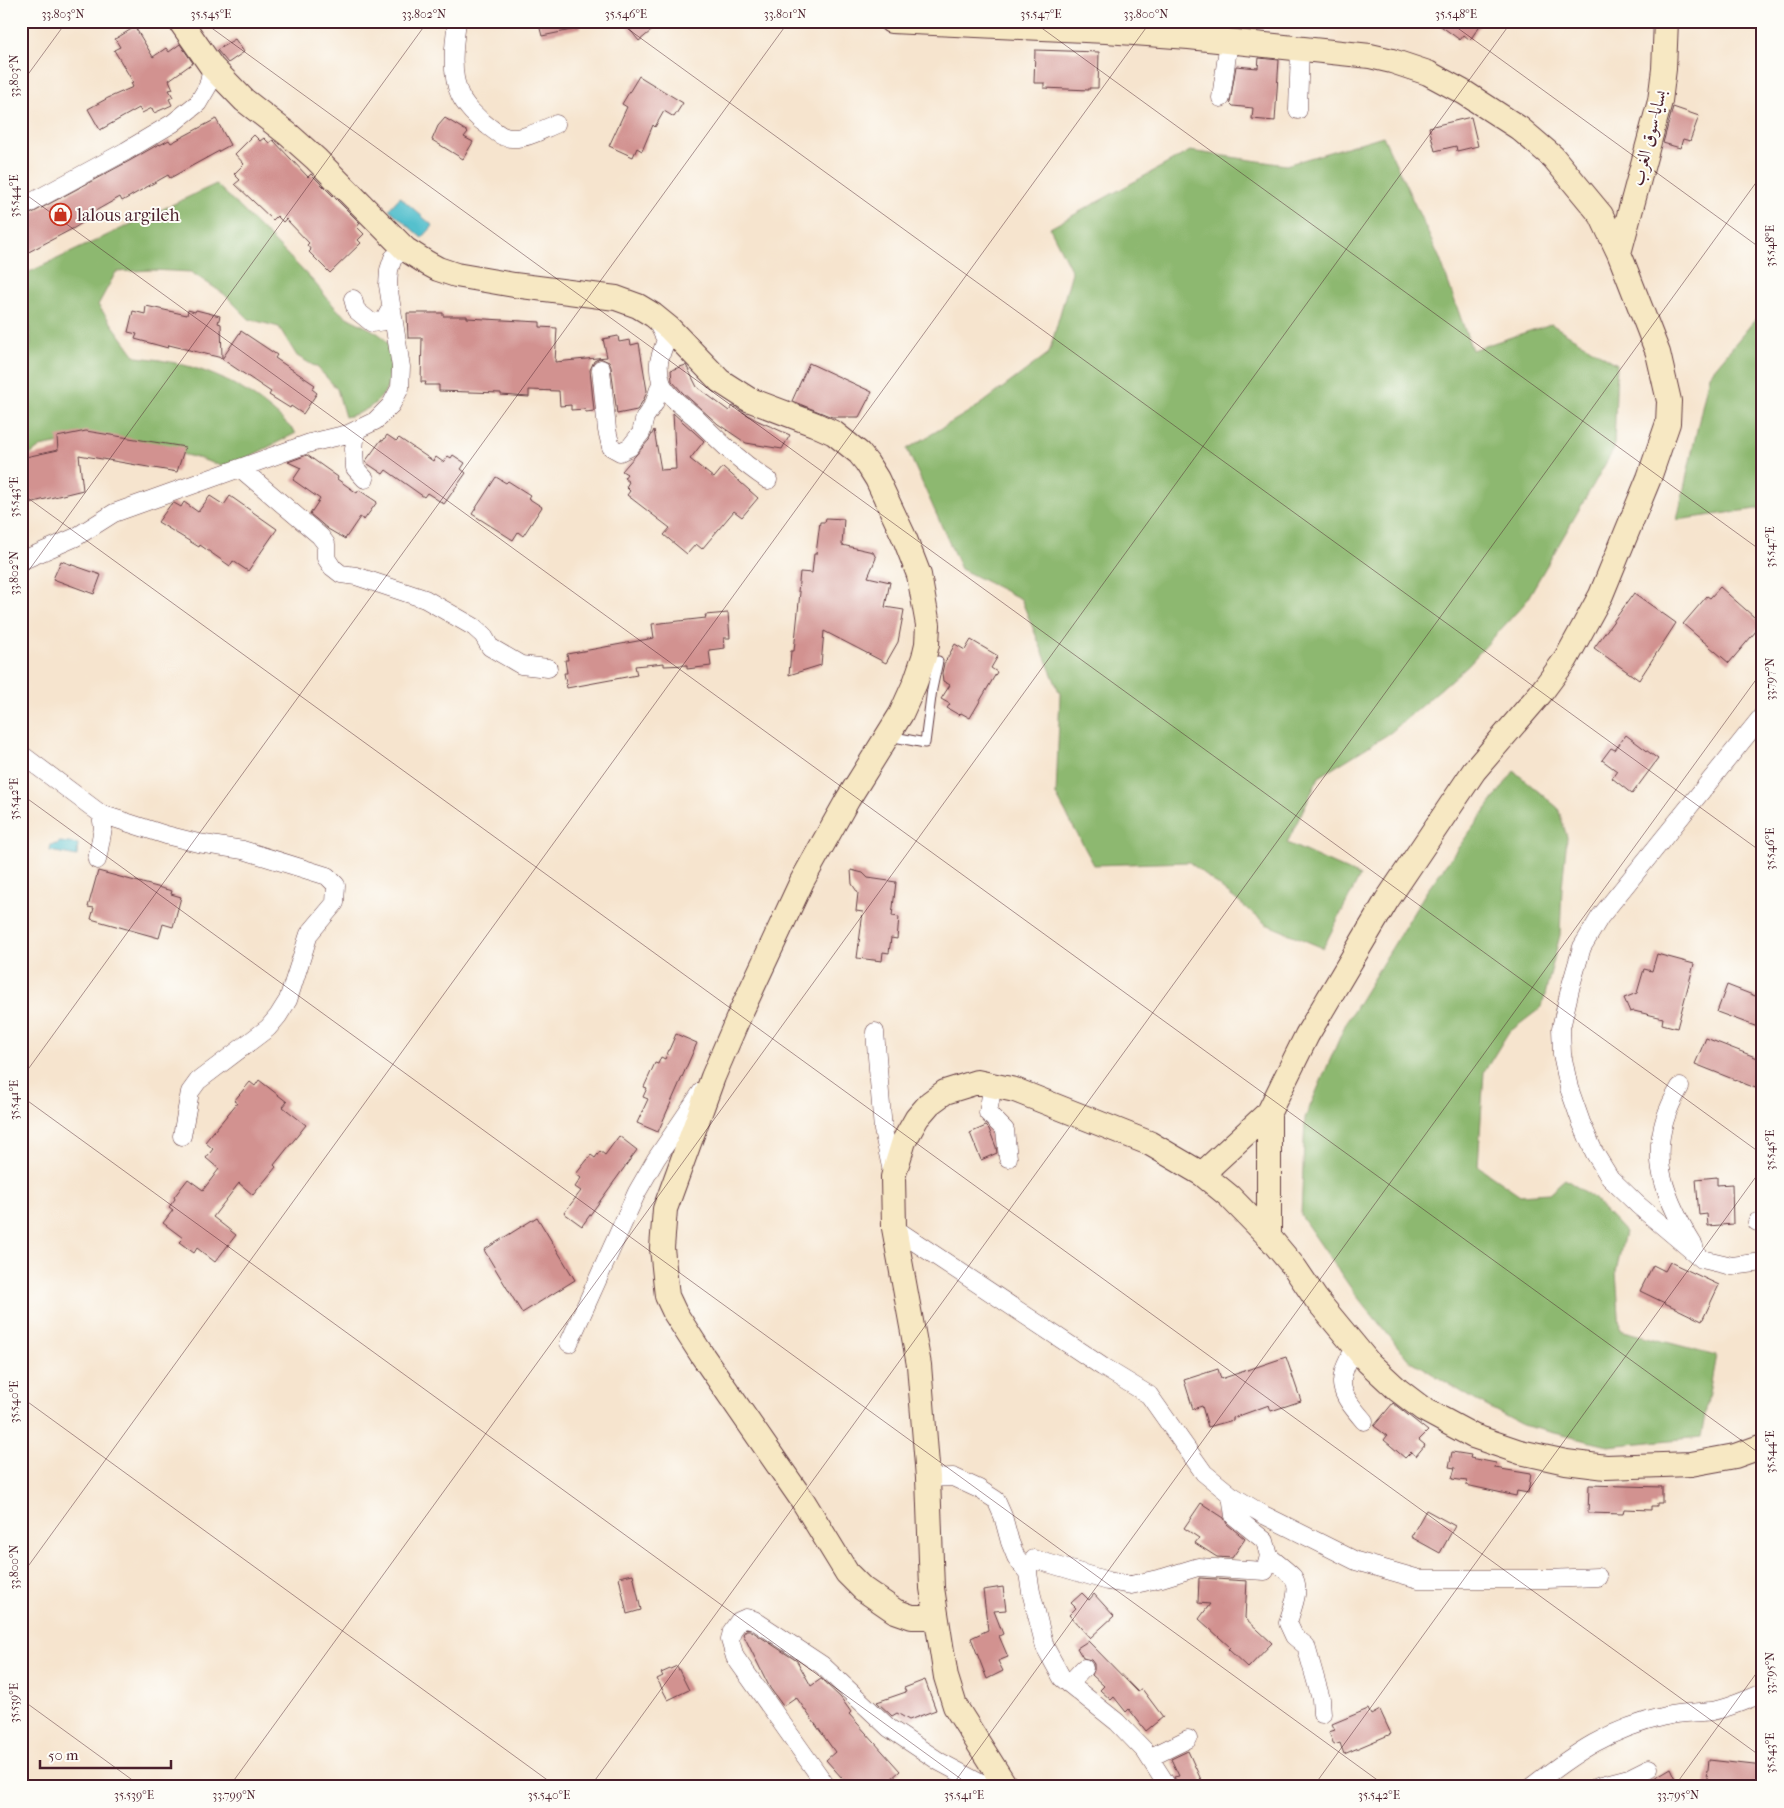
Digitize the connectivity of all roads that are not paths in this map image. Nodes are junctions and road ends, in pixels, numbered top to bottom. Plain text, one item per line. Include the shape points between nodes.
1 (180, 21) edge
2 (457, 21) edge
3 (891, 21) edge
4 (1666, 21) edge
5 (1229, 41) junction
6 (1300, 48) junction
7 (212, 67) junction
8 (1221, 98) dead end
9 (1298, 110) dead end
10 (556, 124) dead end
11 (21, 208) edge
12 (406, 249) junction
13 (1620, 253) junction
14 (353, 299) dead end
15 (391, 308) junction
16 (653, 315) junction
17 (601, 369) dead end
18 (661, 383) junction
19 (356, 431) junction
20 (240, 468) junction
21 (365, 479) dead end
22 (768, 480) dead end
23 (21, 561) edge
24 (938, 661) dead end
25 (548, 668) dead end
26 (1763, 715) edge
27 (887, 736) junction
28 (21, 754) edge
29 (101, 814) junction
30 (97, 860) dead end
31 (875, 1032) dead end
32 (713, 1077) junction
33 (993, 1084) junction
34 (1680, 1087) dead end
35 (1269, 1112) junction
36 (182, 1136) dead end
37 (1008, 1158) dead end
38 (1202, 1174) junction
39 (893, 1177) junction
40 (894, 1228) junction
41 (1268, 1237) junction
42 (1702, 1259) junction
43 (1763, 1262) edge
44 (569, 1343) dead end
45 (1355, 1348) junction
46 (1364, 1421) dead end
47 (1763, 1446) edge
48 (928, 1478) junction
49 (1232, 1495) junction
50 (1269, 1556) junction
51 (1028, 1573) junction
52 (1598, 1577) dead end
53 (936, 1617) junction
54 (1084, 1668) dead end
55 (1069, 1684) junction
56 (1763, 1684) edge
57 (1763, 1693) edge
58 (1713, 1711) junction
59 (1322, 1714) dead end
60 (1188, 1739) dead end
61 (1148, 1754) junction
62 (1649, 1768) dead end
63 (1598, 1786) edge
64 (827, 1787) edge
65 (986, 1787) edge
66 (1006, 1787) edge
67 (1160, 1787) edge
68 (1168, 1787) edge
69 (1531, 1787) edge
70 (1590, 1787) edge

1 - 7 street
2 - 10 street via 455,77 460,95 474,113 508,138 526,136
3 - 5 street
4 - 13 street, بسايا-سوق الغرب via 1660,101
5 - 6 street
5 - 8 street
6 - 9 street
6 - 13 street via 1392,61 1428,73 1490,109 1554,157 1601,214
7 - 11 street via 208,86 198,103 173,123
7 - 12 street via 244,100 316,160
12 - 15 street via 393,258 389,270
12 - 16 street via 427,264 456,275 616,298
13 - 35 street via 1658,353 1669,401 1668,423 1638,505 1601,595 1566,659 1474,771 1402,877 1307,1035
14 - 15 street via 356,310 372,323 384,321
15 - 19 street via 401,367 400,388 391,405 375,421
16 - 18 street via 666,340 658,361
16 - 27 street via 720,381 748,399 834,433 859,453 877,479 919,575 928,625 927,644 915,682
17 - 18 street via 607,430 612,447 620,452 630,447 640,433
18 - 22 street via 720,443
19 - 20 street via 310,443
19 - 21 street via 355,468
20 - 23 street via 114,513 76,537
20 - 25 street via 320,536 326,544 326,558 341,574 425,599 474,626 490,647 521,665
24 - 27 lane via 925,743
26 - 42 street via 1600,917 1582,948 1570,985 1562,1028 1562,1054 1569,1088 1594,1152 1610,1178
27 - 32 street via 802,881
28 - 29 street
29 - 30 street via 103,828
29 - 36 street via 166,835 243,850 327,876 336,885 335,903 309,934 288,1000 268,1028 198,1081 190,1092
31 - 39 street via 883,1130
32 - 44 street via 687,1111 637,1192
32 - 53 street via 665,1209 662,1248 667,1296 674,1313 803,1501 847,1573 895,1612 912,1617
33 - 37 street via 988,1113 1005,1130
33 - 38 street via 1149,1143
33 - 39 street via 977,1082 962,1086 945,1092 930,1103 904,1141
34 - 42 street via 1663,1124 1659,1162 1680,1224
35 - 38 street
35 - 41 street
38 - 41 street via 1229,1196
39 - 40 street
40 - 48 street via 919,1365
40 - 49 street via 1149,1395 1204,1473
41 - 45 street
42 - 43 street via 1732,1266
45 - 46 street via 1344,1367 1341,1381 1348,1402
45 - 47 street via 1398,1390 1423,1409 1473,1436 1520,1452 1606,1467 1651,1467 1726,1458
48 - 51 street via 953,1477 996,1500 1016,1557
48 - 53 street
49 - 50 street via 1234,1516 1264,1541
49 - 52 street via 1264,1515 1356,1561 1419,1579
50 - 51 street via 1265,1572 1198,1567 1131,1585 1034,1559
50 - 59 street via 1293,1576 1298,1586 1288,1623 1294,1636 1306,1646
51 - 55 street via 1045,1647 1062,1678
53 - 66 street via 946,1677 955,1706
54 - 55 street
55 - 61 street via 1117,1722
56 - 58 street
57 - 58 street
58 - 69 street via 1667,1715 1622,1729 1565,1760
60 - 61 street
61 - 67 street
61 - 68 street
62 - 63 street via 1629,1778
63 - 70 street
64 - 65 street via 735,1657 730,1640 739,1621 746,1618 754,1620 822,1665 889,1728 940,1762

